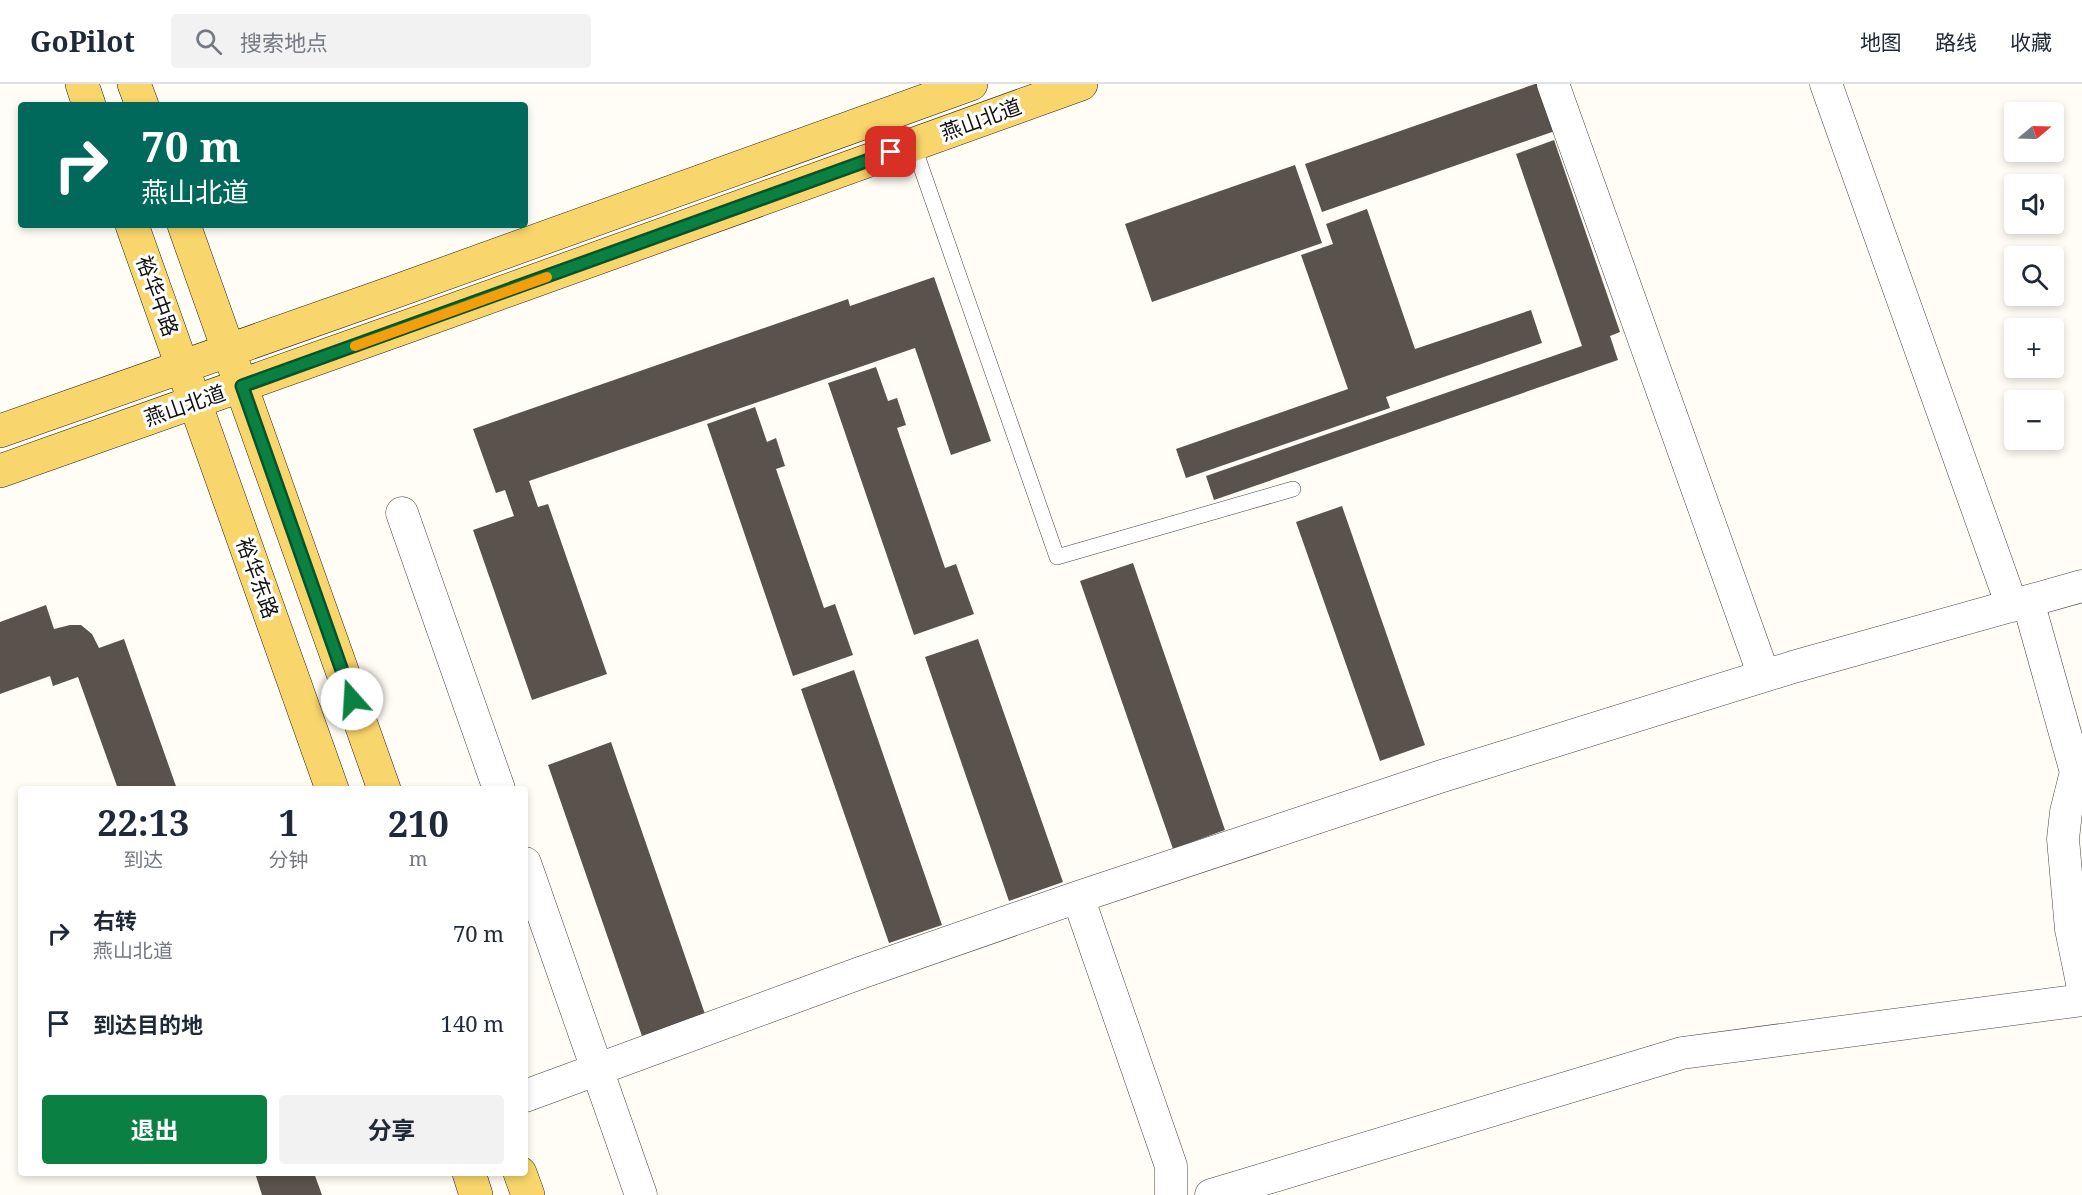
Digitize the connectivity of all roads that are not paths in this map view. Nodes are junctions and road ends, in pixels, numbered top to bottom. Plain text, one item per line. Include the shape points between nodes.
1 (82, 84) edge
2 (134, 84) edge
3 (971, 84) edge
4 (1081, 84) edge
5 (1553, 84) edge
6 (1826, 84) edge
7 (88, 102) edge
8 (141, 102) edge
9 (913, 144) junction
10 (133, 228) edge
11 (185, 228) edge
12 (229, 350) junction
13 (182, 367) junction
14 (242, 386) junction
15 (195, 402) junction
16 (0, 431) edge
17 (0, 471) edge
18 (1293, 489) dead end
19 (402, 513) dead end
20 (2082, 586) edge
21 (2020, 604) junction
22 (1764, 676) junction
23 (331, 786) edge
24 (383, 786) edge
25 (498, 786) edge
26 (528, 872) edge
27 (1078, 897) junction
28 (2082, 983) edge
29 (2082, 1000) edge
30 (597, 1069) junction
31 (528, 1095) edge
32 (470, 1176) edge
33 (521, 1176) edge
34 (476, 1195) edge
35 (528, 1195) edge
36 (641, 1195) edge
37 (1171, 1195) edge
38 (1211, 1195) edge

1 - 7 main road
2 - 8 main road
3 - 12 main road, 燕山北道
4 - 9 main road, 燕山北道
5 - 22 street
6 - 21 street
9 - 14 main road, 燕山北道
9 - 18 lane via 1057,557
10 - 13 main road, 裕华中路
11 - 12 main road
12 - 13 main road, 燕山北道
12 - 14 main road
13 - 15 main road, 裕华东路
13 - 16 main road, 燕山北道
14 - 15 main road, 燕山北道
14 - 24 main road
15 - 17 main road, 燕山北道
15 - 23 main road, 裕华东路
19 - 25 street
20 - 21 street
21 - 22 street
21 - 28 street via 2076,772 2063,839 2071,929
22 - 27 street via 1439,777
26 - 30 street
27 - 30 street
27 - 37 street via 1171,1166
29 - 38 street via 1682,1053
30 - 31 street
30 - 36 street
32 - 34 main road
33 - 35 main road

